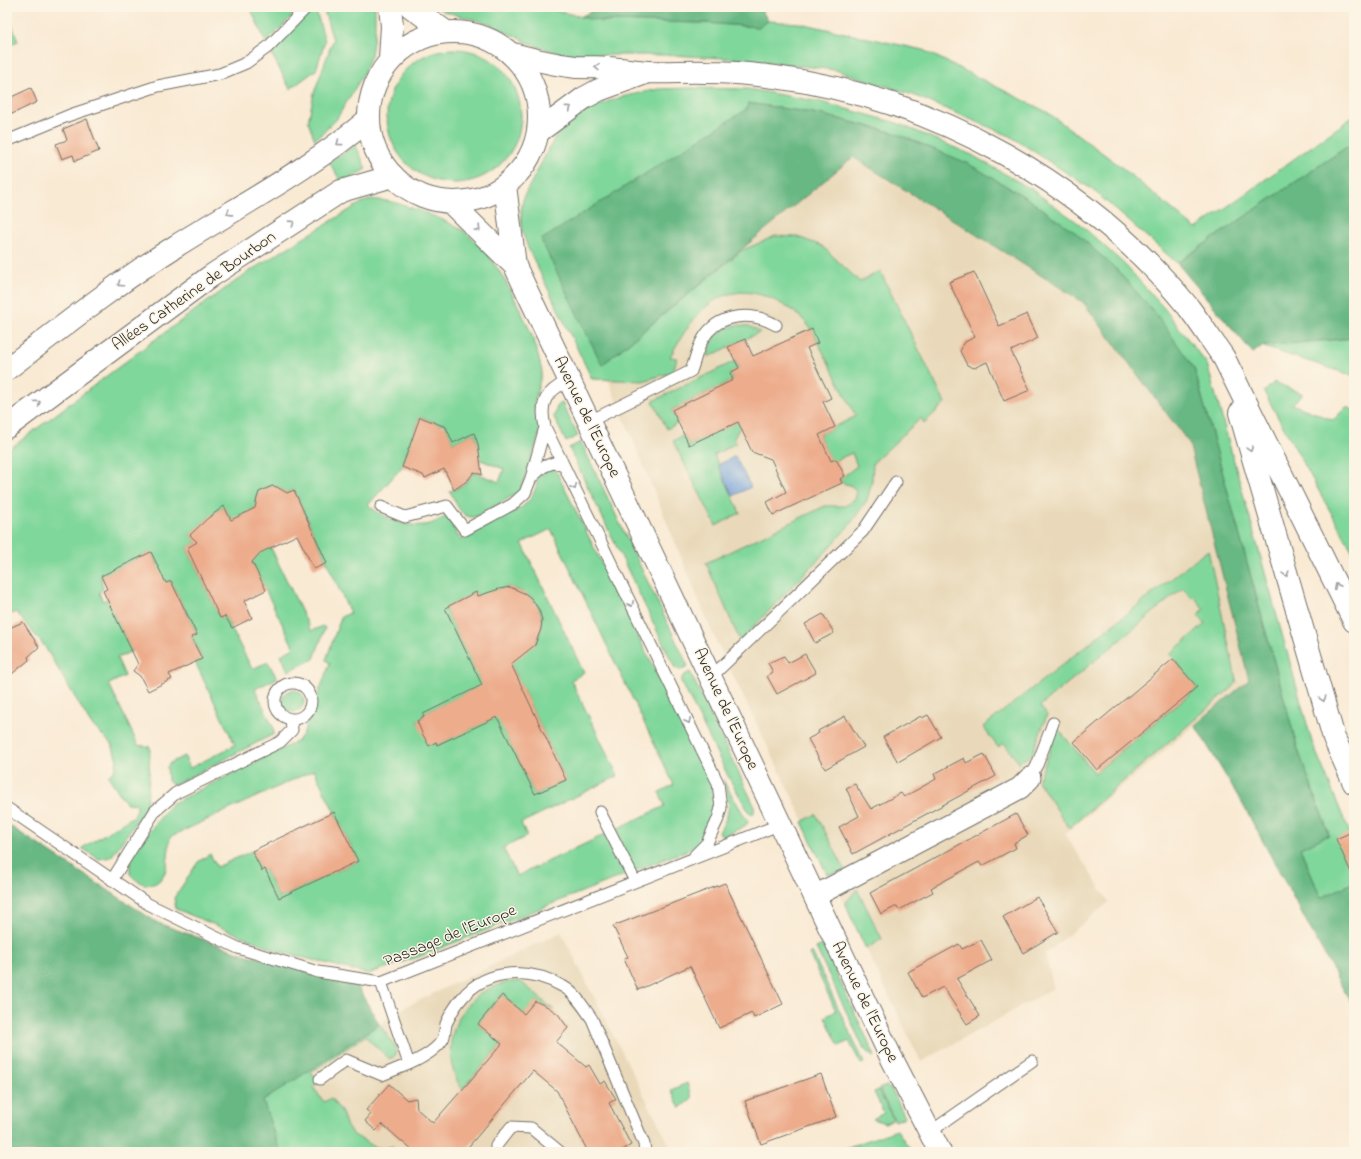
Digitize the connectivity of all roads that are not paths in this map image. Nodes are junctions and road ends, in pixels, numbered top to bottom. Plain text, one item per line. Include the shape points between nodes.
1 (307, 7) edge
2 (390, 7) edge
3 (411, 7) edge
4 (446, 32) junction
5 (512, 54) junction
6 (390, 59) junction
7 (650, 72) junction
8 (369, 119) junction
9 (538, 132) junction
10 (7, 141) edge
11 (393, 176) junction
12 (505, 185) junction
13 (450, 202) junction
14 (515, 266) junction
15 (776, 326) dead end
16 (1224, 358) junction
17 (7, 370) edge
18 (569, 380) junction
19 (590, 421) junction
20 (7, 427) edge
21 (545, 427) junction
22 (564, 466) junction
23 (531, 478) junction
24 (896, 482) dead end
25 (381, 507) dead end
26 (1354, 621) edge
27 (711, 677) junction
28 (292, 719) dead end
29 (1053, 723) dead end
30 (1030, 778) joint
31 (1354, 783) edge
32 (7, 808) edge
33 (600, 812) dead end
34 (780, 824) junction
35 (692, 859) junction
36 (112, 880) junction
37 (634, 881) junction
38 (815, 896) junction
39 (381, 982) junction
40 (1032, 1061) dead end
41 (409, 1064) junction
42 (320, 1078) dead end
43 (930, 1132) junction
44 (496, 1152) edge
45 (560, 1152) edge
46 (645, 1152) edge
47 (940, 1152) edge

1 - 10 lane via 268,47 246,63 220,74 158,86 70,115
2 - 6 main road
3 - 4 main road
4 - 5 main road via 467,32 488,38
4 - 6 main road via 430,34 416,40
7 -> 5 main road via 574,66
5 - 9 main road via 523,67 536,93 540,115
6 - 8 main road via 373,89
9 -> 7 main road via 584,98 619,82
7 - 16 main road via 745,74 810,83 885,102 975,139 1036,173 1120,236 1189,308
8 - 11 main road via 373,144 380,159
8 -> 17 main road via 321,156 110,290
9 - 12 main road via 535,146 522,169
11 - 13 main road via 418,194
20 -> 11 main road, Allées Catherine de Bourbon via 211,276 341,191
12 - 13 main road via 479,198 465,202
12 - 14 main road, Avenue de l'Europe
13 -> 14 main road, Avenue de l'Europe
14 - 18 main road, Avenue de l'Europe
15 - 19 lane via 749,315 725,319 713,327 704,338 691,371
26 -> 16 main road
16 -> 31 main road via 1334,738
18 - 19 main road, Avenue de l'Europe
18 - 21 lane via 546,396 542,413
19 - 27 main road, Avenue de l'Europe
21 - 22 lane
21 - 23 lane
22 - 23 lane via 553,463 543,467
22 -> 35 lane via 718,783 721,808 718,819 708,843
23 - 25 lane via 525,493 513,504 465,530 447,506 405,517
24 - 27 lane via 863,530
27 - 34 main road, Avenue de l'Europe
28 - 36 lane via 292,730 280,742 176,793 155,811
29 - 30 lane
30 - 38 street via 1020,788
32 - 36 lane, Passage de l'Europe
33 - 37 lane
34 - 35 lane, Passage de l'Europe
34 - 38 main road, Avenue de l'Europe
35 - 37 lane, Passage de l'Europe
36 - 39 lane, Passage de l'Europe via 148,904 238,948 318,972
37 - 39 lane, Passage de l'Europe
38 - 43 main road, Avenue de l'Europe
39 - 41 lane
40 - 43 lane
41 - 42 lane via 382,1075 346,1060
41 - 46 lane via 427,1055 442,1040 453,1010 475,987 504,974 523,973 544,978 565,988 580,1002 592,1019 644,1144
43 - 47 main road, Avenue de l'Europe
44 - 45 lane via 496,1146 511,1128 531,1128

